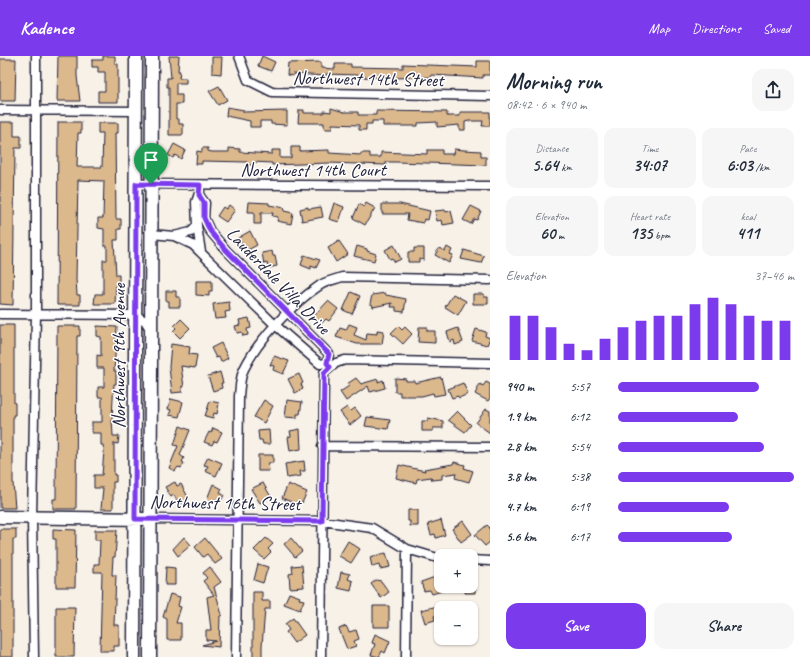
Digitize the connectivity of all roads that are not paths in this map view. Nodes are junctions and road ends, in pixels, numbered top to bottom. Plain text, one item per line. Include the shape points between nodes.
1 (36, 56) edge
2 (136, 56) edge
3 (152, 56) edge
4 (239, 56) edge
5 (490, 96) edge
6 (35, 109) junction
7 (0, 110) edge
8 (136, 111) junction
9 (136, 184) junction
10 (151, 184) junction
11 (200, 185) junction
12 (490, 186) edge
13 (199, 195) junction
14 (197, 226) junction
15 (151, 234) junction
16 (174, 236) junction
17 (201, 252) junction
18 (490, 280) edge
19 (287, 313) junction
20 (0, 314) edge
21 (36, 314) junction
22 (136, 315) junction
23 (274, 324) junction
24 (150, 328) junction
25 (490, 363) edge
26 (329, 365) junction
27 (322, 446) junction
28 (490, 447) edge
29 (0, 517) edge
30 (32, 517) junction
31 (135, 519) junction
32 (150, 519) junction
33 (237, 520) junction
34 (322, 521) junction
35 (407, 549) junction
36 (434, 558) edge
37 (478, 560) edge
38 (490, 561) edge
39 (34, 657) edge
40 (134, 657) edge
41 (150, 657) edge
42 (236, 657) edge
43 (321, 657) edge
44 (406, 657) edge

1 - 6 street
2 - 8 main road, Northwest 9th Avenue
3 - 10 main road, Northwest 9th Avenue
4 - 5 street, Northwest 14th Street via 248,80 272,92
6 - 7 street
6 - 8 street
6 - 21 street
8 - 9 main road, Northwest 9th Avenue
9 - 10 street, Northwest 14th Court
9 - 22 main road, Northwest 9th Avenue
10 - 11 street, Northwest 14th Court
10 - 15 main road, Northwest 9th Avenue
11 - 12 street, Northwest 14th Court
11 - 13 street, Lauderdale Villa Drive
13 - 14 street, Lauderdale Villa Drive via 196,202
13 - 19 street, Lauderdale Villa Drive via 204,203 204,218 210,231
14 - 16 street, Lauderdale Villa Drive via 191,232
14 - 17 street, Lauderdale Villa Drive
15 - 16 street, Lauderdale Villa Drive
15 - 24 main road, Northwest 9th Avenue
16 - 17 street, Lauderdale Villa Drive
17 - 23 street, Lauderdale Villa Drive
18 - 19 street via 342,277 320,285
19 - 23 street
19 - 26 street, Lauderdale Villa Drive via 329,354
20 - 21 street
21 - 22 street
21 - 30 street
22 - 24 street
22 - 31 main road, Northwest 9th Avenue
23 - 26 street, Lauderdale Villa Drive via 320,364
23 - 33 street via 251,356 240,382
24 - 32 main road, Northwest 9th Avenue
25 - 26 street via 345,360
26 - 27 street via 324,373
27 - 28 street
27 - 34 street
29 - 30 main road, Northwest 16th Street
30 - 31 main road, Northwest 16th Street
30 - 39 street
31 - 32 main road, Northwest 16th Street
31 - 40 main road, Northwest 9th Avenue
32 - 33 street, Northwest 16th Street
32 - 41 main road, Northwest 9th Avenue
33 - 34 street, Northwest 16th Street
33 - 42 street
34 - 35 street, Northwest 16th Street via 372,528
34 - 43 street
35 - 36 street, Northwest 16th Street
35 - 44 street
37 - 38 street

